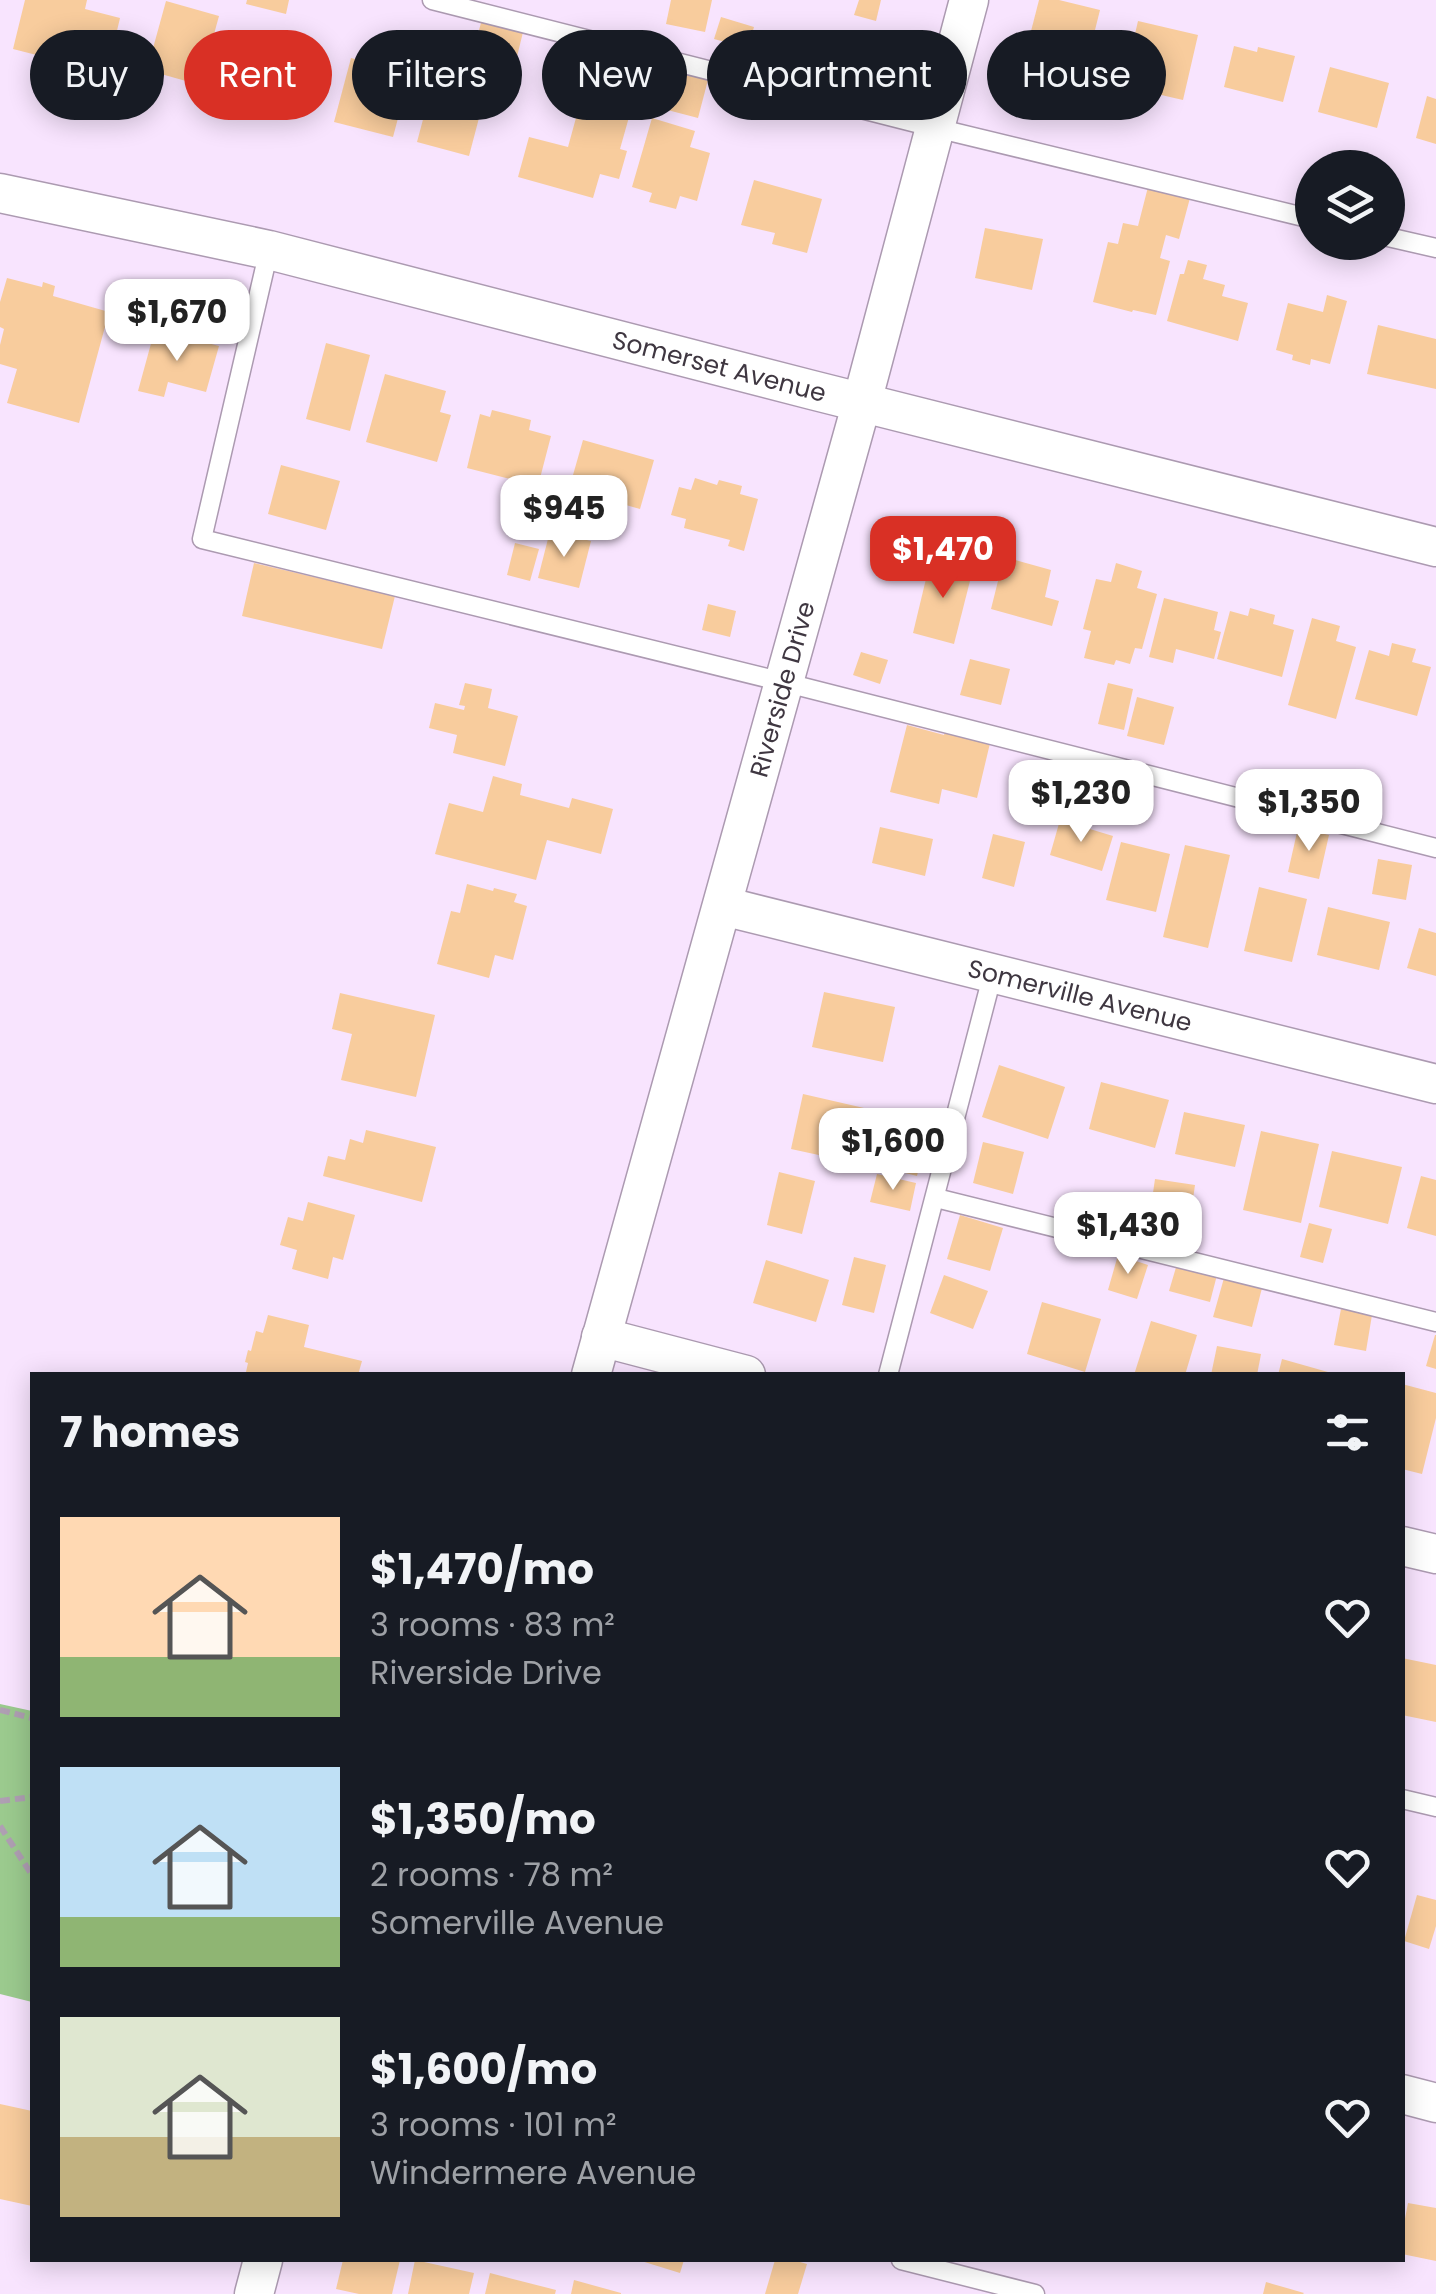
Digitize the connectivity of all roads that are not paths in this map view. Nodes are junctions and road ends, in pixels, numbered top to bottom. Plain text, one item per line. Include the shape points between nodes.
1 (432, 0) edge
2 (969, 0) edge
3 (936, 128) junction
4 (0, 193) edge
5 (1295, 214) edge
6 (1405, 240) edge
7 (1436, 248) edge
8 (268, 250) junction
9 (862, 402) junction
10 (1436, 546) edge
11 (784, 682) junction
12 (1436, 848) edge
13 (723, 906) junction
14 (994, 973) junction
15 (1436, 1084) edge
16 (936, 1198) junction
17 (1436, 1322) edge
18 (601, 1337) junction
19 (592, 1372) edge
20 (735, 1372) edge
21 (889, 1372) edge
22 (1405, 1547) edge
23 (1436, 1554) edge
24 (1405, 1800) edge
25 (1436, 1807) edge
26 (1405, 2095) edge
27 (1436, 2102) edge
28 (262, 2262) edge
29 (909, 2262) edge
30 (254, 2294) edge
31 (1034, 2294) edge

1 - 3 lane
2 - 3 street, Riverside Drive
3 - 5 lane
3 - 9 street, Riverside Drive
4 - 8 street, Somerset Avenue
6 - 7 lane
8 - 9 street, Somerset Avenue
8 - 11 lane via 202,538
9 - 10 street, Somerset Avenue
9 - 11 street, Riverside Drive
11 - 12 lane
11 - 13 street, Riverside Drive
13 - 14 street, Somerville Avenue
13 - 18 street, Riverside Drive
14 - 15 street, Somerville Avenue
14 - 16 lane
16 - 17 lane
16 - 21 lane
18 - 19 street, Riverside Drive
18 - 20 street
22 - 23 street
24 - 25 lane
26 - 27 street
28 - 30 street
29 - 31 lane

